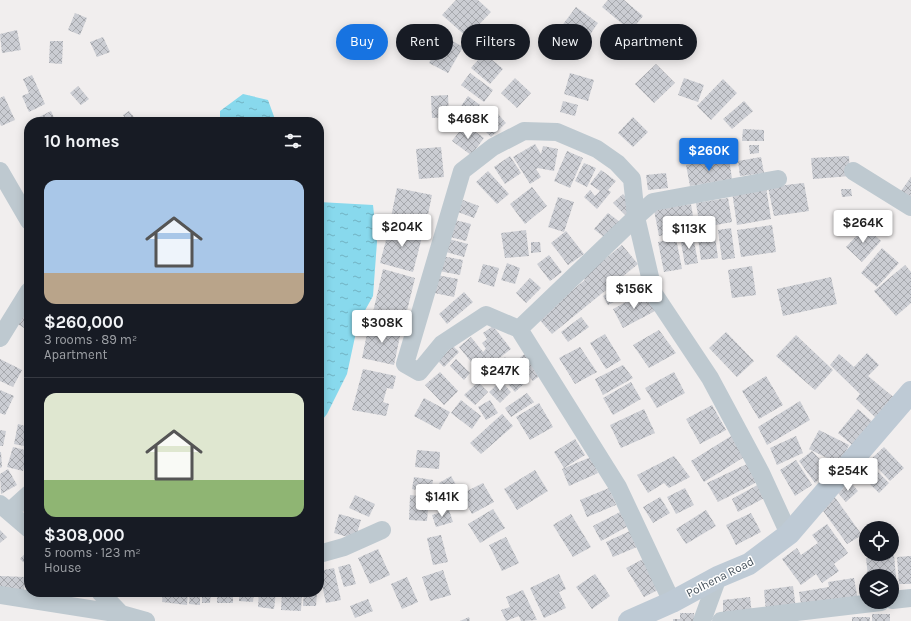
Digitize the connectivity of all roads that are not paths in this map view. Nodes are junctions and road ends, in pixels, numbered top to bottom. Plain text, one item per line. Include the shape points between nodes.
1 (0, 171) edge
2 (853, 171) dead end
3 (778, 180) dead end
4 (911, 207) edge
5 (24, 212) edge
6 (636, 217) junction
7 (24, 299) edge
8 (519, 329) junction
9 (0, 338) edge
10 (911, 392) edge
11 (24, 497) edge
12 (4, 508) edge
13 (24, 525) edge
14 (382, 530) dead end
15 (789, 534) junction
16 (324, 553) edge
17 (718, 577) junction
18 (0, 595) edge
19 (105, 597) edge
20 (911, 598) edge
21 (899, 599) edge
22 (672, 602) junction
23 (859, 605) edge
24 (121, 614) junction
25 (146, 621) edge
26 (629, 621) edge
27 (702, 621) edge
28 (721, 621) edge

1 - 5 street
2 - 4 street
3 - 6 street via 654,202
6 - 8 street
6 - 8 street via 632,179 617,163 597,150 557,132 524,131 493,146 462,171 405,364 419,372 442,344 486,315
6 - 15 street via 654,294 710,378 761,473
7 - 9 street
8 - 22 street via 618,486
10 - 15 street, Polhena Road
11 - 12 street
12 - 13 street
14 - 16 street via 344,547
15 - 17 street, Polhena Road via 749,564
17 - 22 street, Polhena Road
17 - 27 street
18 - 24 street
19 - 24 street
20 - 21 street
22 - 26 street, Polhena Road
23 - 28 street
24 - 25 street

